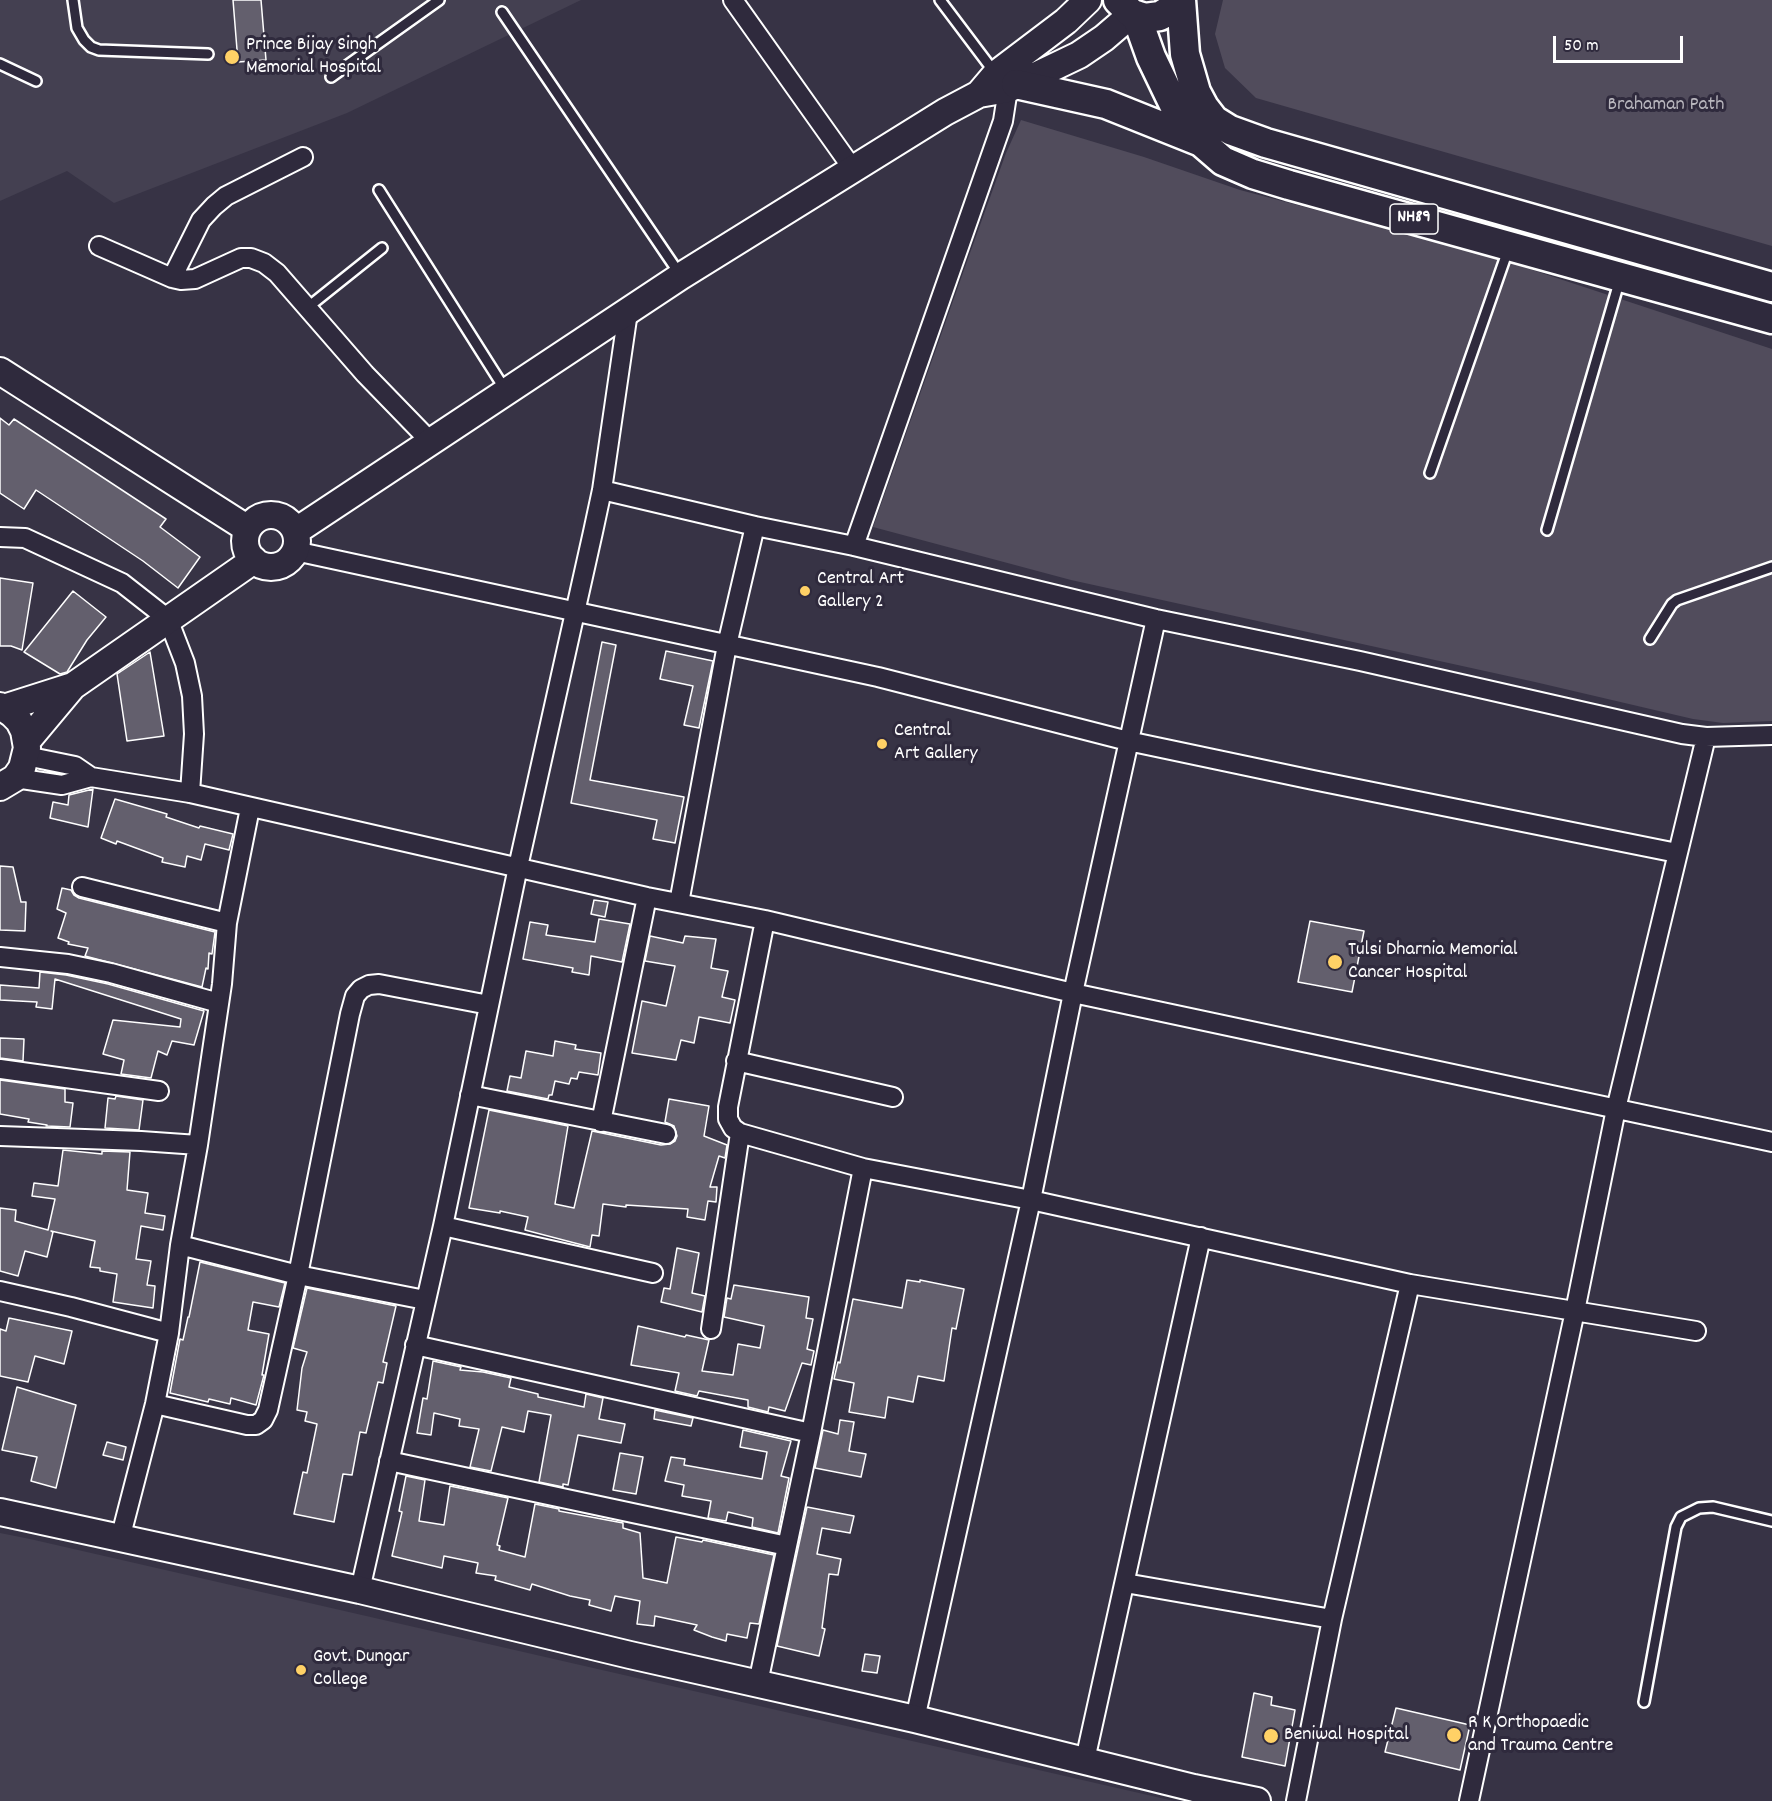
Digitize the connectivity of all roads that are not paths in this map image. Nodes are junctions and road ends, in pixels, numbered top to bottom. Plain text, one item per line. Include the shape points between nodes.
1 (73, 0) edge
2 (439, 0) edge
3 (733, 0) edge
4 (940, 0) edge
5 (1088, 0) edge
6 (1180, 0) edge
7 (1129, 10) edge
8 (502, 12) dead end
9 (208, 54) dead end
10 (0, 64) edge
11 (331, 77) dead end
12 (36, 81) dead end
13 (1007, 83) junction
14 (1201, 142) junction
15 (303, 158) dead end
16 (853, 169) junction
17 (379, 190) dead end
18 (1510, 245) junction
19 (99, 246) dead end
20 (382, 248) dead end
21 (681, 276) junction
22 (1621, 277) junction
23 (172, 278) junction
24 (1772, 287) edge
25 (307, 309) junction
26 (628, 312) junction
27 (1772, 319) edge
28 (0, 371) edge
29 (506, 391) junction
30 (431, 442) junction
31 (1431, 473) dead end
32 (602, 490) junction
33 (755, 526) junction
34 (248, 529) junction
35 (1546, 530) dead end
36 (0, 537) edge
37 (296, 541) junction
38 (854, 546) junction
39 (254, 560) junction
40 (1772, 567) edge
41 (574, 612) junction
42 (168, 619) junction
43 (1156, 619) junction
44 (1650, 639) dead end
45 (727, 645) junction
46 (73, 686) junction
47 (2, 707) edge
48 (1772, 735) edge
49 (1707, 737) junction
50 (1128, 741) junction
51 (12, 774) edge
52 (190, 793) junction
53 (250, 808) junction
54 (1677, 853) junction
55 (518, 867) junction
56 (82, 887) dead end
57 (647, 897) junction
58 (679, 903) junction
59 (765, 920) junction
60 (227, 923) junction
61 (0, 957) edge
62 (1073, 993) junction
63 (219, 1003) junction
64 (489, 1005) junction
65 (736, 1061) junction
66 (0, 1069) edge
67 (159, 1091) dead end
68 (470, 1095) junction
69 (892, 1097) dead end
70 (1616, 1109) junction
71 (602, 1122) junction
72 (740, 1133) junction
73 (666, 1134) dead end
74 (0, 1136) edge
75 (1772, 1142) edge
76 (198, 1145) junction
77 (863, 1168) junction
78 (1031, 1200) junction
79 (442, 1226) junction
80 (1201, 1237) junction
81 (180, 1245) junction
82 (652, 1273) dead end
83 (298, 1275) junction
84 (1410, 1284) junction
85 (0, 1291) edge
86 (425, 1300) junction
87 (1575, 1311) junction
88 (711, 1329) dead end
89 (1696, 1331) dead end
90 (169, 1333) junction
91 (415, 1345) junction
92 (155, 1404) junction
93 (812, 1433) junction
94 (389, 1461) junction
95 (0, 1512) edge
96 (1772, 1521) edge
97 (120, 1539) junction
98 (787, 1546) junction
99 (1125, 1584) junction
100 (360, 1590) junction
101 (1332, 1619) junction
102 (758, 1683) junction
103 (1644, 1702) dead end
104 (915, 1719) junction
105 (1085, 1760) junction
106 (1192, 1794) edge
107 (1257, 1801) edge
108 (1296, 1801) edge
109 (1469, 1801) edge

1 - 9 lane via 77,28 91,47
2 - 11 lane
3 - 16 street
4 - 13 lane
5 - 13 street
6 - 7 main road, NH89 via 1160,16 1145,18
6 - 24 main road, NH89 via 1185,54 1196,92 1214,120 1230,130
7 - 13 street via 1104,38 1079,55
7 - 14 main road, NH89 via 1176,109
8 - 21 lane
10 - 12 lane
13 - 14 main road via 1106,104
13 - 16 street via 945,112
13 - 38 street via 1003,121
14 - 18 main road, NH89 via 1223,161 1253,174
15 - 23 street via 226,196 214,206 201,220
16 - 21 street
17 - 29 lane
18 - 22 main road, NH89
18 - 31 lane
19 - 23 street
20 - 25 lane
21 - 26 street
22 - 27 main road, NH89
22 - 35 lane
23 - 25 street via 195,279 241,258 251,258 264,262 277,273
25 - 30 street
26 - 29 street
26 - 32 street
28 - 34 street
29 - 30 street
30 - 37 street
32 - 33 street
32 - 41 street
33 - 38 street
33 - 45 street
34 - 37 street via 262,516 282,516 290,522
34 - 39 street via 245,540
36 - 42 street via 25,538 122,583
37 - 39 street via 290,560 281,565 270,567
37 - 41 street
38 - 43 street
39 - 42 street
40 - 44 lane via 1677,600
41 - 45 street
41 - 55 street
42 - 46 street
42 - 52 street via 185,663 192,696
43 - 49 street
43 - 50 street
45 - 50 street via 878,676
45 - 58 street
46 - 47 street
46 - 51 street
47 - 51 street via 19,721
48 - 49 street
49 - 54 street
50 - 54 street
50 - 62 street
51 - 52 street via 75,765 91,777
52 - 53 street
53 - 55 street
53 - 60 street
54 - 70 street
55 - 57 street
55 - 64 street
56 - 60 street
57 - 58 street
57 - 71 street
58 - 59 street
59 - 62 street
59 - 65 street
60 - 63 street
61 - 63 street via 111,973
62 - 70 street
62 - 78 street
63 - 76 street
64 - 68 street
64 - 83 street via 379,984 361,989 356,996
65 - 69 street
65 - 72 street via 728,1119
66 - 67 street
68 - 71 street
68 - 79 street
70 - 75 street
70 - 87 street
71 - 73 street
72 - 77 street
72 - 88 street
74 - 76 street
76 - 81 street
77 - 78 street
77 - 93 street
78 - 80 street
78 - 104 street
79 - 82 street
79 - 86 street
80 - 84 street
80 - 99 street
81 - 83 street
81 - 90 street
83 - 86 street
83 - 92 street via 263,1420 247,1425
84 - 87 street
84 - 101 street
85 - 90 street
86 - 91 street
87 - 89 street
87 - 109 street
90 - 92 street
91 - 93 street
91 - 94 street
92 - 97 street
93 - 98 street
94 - 98 street
94 - 100 street
95 - 97 street
96 - 103 lane via 1713,1507 1699,1508 1681,1517
97 - 100 street
98 - 102 street
99 - 101 street
99 - 105 street
100 - 102 street
101 - 108 street
102 - 104 street
104 - 105 street
105 - 106 street
106 - 107 street

